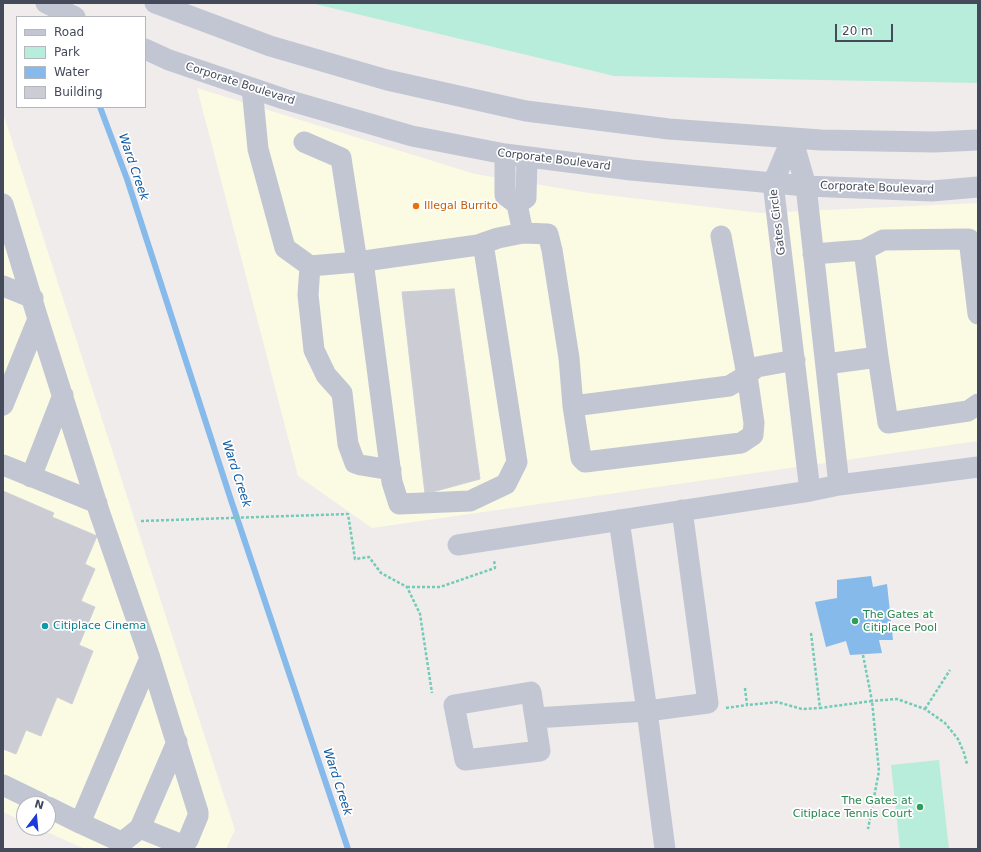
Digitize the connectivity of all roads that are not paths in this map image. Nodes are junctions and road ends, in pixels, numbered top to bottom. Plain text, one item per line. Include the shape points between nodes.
1 (46, 3) edge
2 (155, 3) edge
3 (72, 16) edge
4 (146, 49) edge
5 (252, 88) junction
6 (792, 138) junction
7 (978, 140) edge
8 (304, 142) dead end
9 (505, 154) junction
10 (527, 157) junction
11 (773, 183) junction
12 (806, 186) junction
13 (978, 187) edge
14 (3, 204) edge
15 (517, 204) junction
16 (523, 233) junction
17 (721, 236) dead end
18 (483, 243) junction
19 (864, 250) junction
20 (814, 254) junction
21 (360, 261) junction
22 (310, 266) junction
23 (3, 286) edge
24 (33, 298) junction
25 (978, 314) edge
26 (38, 319) junction
27 (878, 357) junction
28 (795, 360) junction
29 (826, 364) junction
30 (747, 375) junction
31 (62, 395) junction
32 (978, 404) edge
33 (3, 405) edge
34 (573, 406) junction
35 (3, 465) edge
36 (978, 468) edge
37 (391, 470) junction
38 (31, 476) junction
39 (839, 485) junction
40 (810, 491) junction
41 (97, 503) junction
42 (682, 510) junction
43 (620, 520) junction
44 (458, 545) dead end
45 (150, 658) junction
46 (647, 711) junction
47 (535, 718) junction
48 (177, 742) junction
49 (3, 785) edge
50 (26, 796) edge
51 (56, 811) edge
52 (80, 823) junction
53 (140, 828) junction
54 (665, 849) edge

1 - 3 street
2 - 6 street via 270,46 387,80 526,111 669,129
4 - 5 street, Corporate Boulevard via 169,60
5 - 9 street, Corporate Boulevard via 412,136
5 - 22 street via 258,149 286,248
6 - 7 street via 934,142
6 - 11 street, Gates Circle
6 - 12 street
8 - 21 street via 341,158
9 - 10 street, Corporate Boulevard
9 - 15 street via 505,195
10 - 11 street, Corporate Boulevard
10 - 15 street via 526,198
11 - 12 street, Corporate Boulevard
11 - 28 street, Gates Circle
12 - 13 street, Corporate Boulevard via 932,191
12 - 20 street
14 - 24 street
15 - 16 street
16 - 18 street
16 - 34 street via 548,234 569,358
17 - 30 street
18 - 21 street
18 - 37 street via 517,462 506,484 470,501 399,504
19 - 20 street
19 - 25 street via 883,240 969,239
19 - 27 street
20 - 29 street
21 - 22 street
21 - 37 street
22 - 37 street via 308,295 314,350 326,375 342,393 348,444 355,463
23 - 24 street
24 - 26 street
26 - 31 street
26 - 33 street
27 - 29 street
27 - 32 street via 888,423 968,411
28 - 30 street via 758,367
28 - 40 street, Gates Circle
29 - 39 street
30 - 34 street via 729,386
30 - 34 street via 754,423 753,435 741,443 585,462 581,458
31 - 38 street
31 - 41 street
35 - 38 street
36 - 39 street
38 - 41 street
39 - 40 street
40 - 42 street
41 - 45 street
42 - 43 street
42 - 46 street via 708,703
43 - 44 street
43 - 46 street
45 - 48 street
45 - 52 street
46 - 47 street
46 - 54 street
47 - 47 street via 531,692 454,705 464,760 540,751
48 - 53 street
48 - 53 street via 198,812 188,840 182,845
49 - 50 street
51 - 52 street
52 - 53 street via 119,841 125,840

